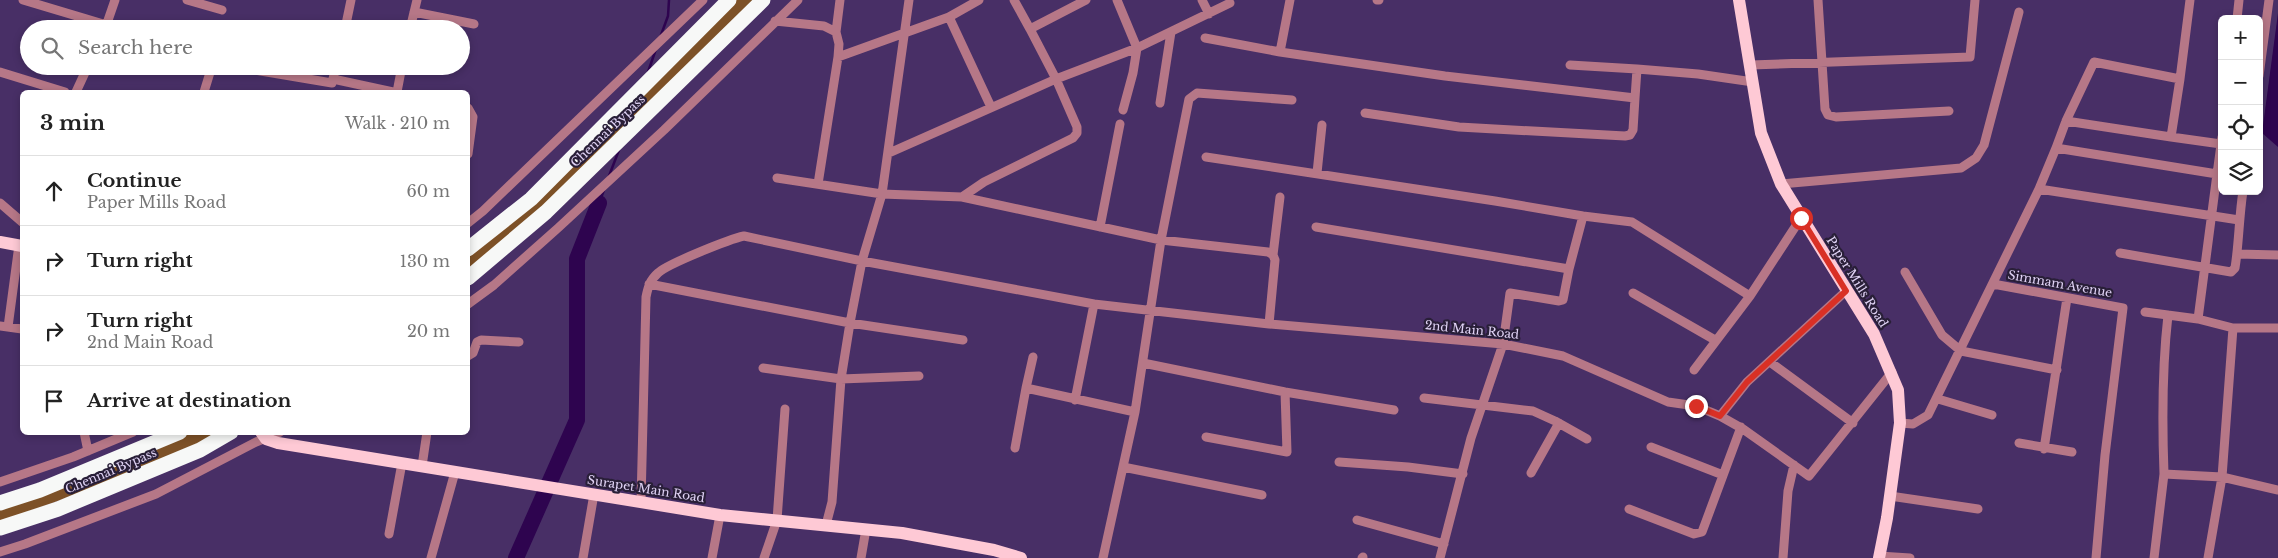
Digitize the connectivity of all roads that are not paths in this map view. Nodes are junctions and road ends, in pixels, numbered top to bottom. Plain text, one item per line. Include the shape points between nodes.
1 (23, 0) edge
2 (115, 0) edge
3 (187, 0) edge
4 (351, 0) edge
5 (417, 0) edge
6 (703, 0) edge
7 (729, 0) edge
8 (763, 0) edge
9 (798, 0) edge
10 (840, 0) edge
11 (909, 0) edge
12 (979, 0) edge
13 (1014, 0) edge
14 (1086, 0) edge
15 (1117, 0) edge
16 (1202, 0) edge
17 (1290, 0) edge
18 (1739, 0) edge
19 (1818, 0) edge
20 (1975, 0) edge
21 (2190, 0) edge
22 (2239, 0) edge
23 (2269, 0) edge
24 (1230, 3) dead end
25 (222, 10) dead end
26 (414, 12) junction
27 (2019, 12) dead end
28 (1209, 14) junction
29 (2237, 15) edge
30 (949, 17) junction
31 (87, 20) edge
32 (108, 20) edge
33 (347, 20) edge
34 (412, 20) edge
35 (454, 20) edge
36 (775, 21) junction
37 (470, 23) edge
38 (474, 24) dead end
39 (1030, 29) junction
40 (836, 32) junction
41 (906, 32) junction
42 (1171, 32) junction
43 (1205, 38) dead end
44 (1137, 48) junction
45 (1280, 52) junction
46 (838, 57) junction
47 (2261, 60) edge
48 (1822, 63) junction
49 (1570, 65) dead end
50 (1750, 65) junction
51 (1637, 70) junction
52 (0, 72) edge
53 (84, 75) edge
54 (209, 75) edge
55 (279, 75) edge
56 (400, 75) edge
57 (1056, 79) junction
58 (2180, 79) junction
59 (1753, 82) junction
60 (332, 85) edge
61 (58, 90) edge
62 (77, 90) edge
63 (205, 90) edge
64 (375, 90) edge
65 (397, 90) edge
66 (1635, 98) junction
67 (1292, 100) dead end
68 (1160, 103) dead end
69 (991, 108) junction
70 (1123, 110) dead end
71 (1949, 111) dead end
72 (470, 112) edge
73 (1365, 113) dead end
74 (2066, 121) junction
75 (1120, 124) dead end
76 (1322, 125) dead end
77 (2171, 137) junction
78 (470, 139) edge
79 (2218, 141) edge
80 (2056, 148) junction
81 (2220, 150) edge
82 (888, 153) junction
83 (1206, 157) dead end
84 (1317, 173) junction
85 (2216, 174) junction
86 (777, 178) dead end
87 (818, 184) junction
88 (1781, 184) junction
89 (2039, 189) junction
90 (882, 194) junction
91 (2242, 195) edge
92 (962, 197) junction
93 (1280, 197) dead end
94 (0, 203) edge
95 (2211, 215) junction
96 (1584, 216) junction
97 (1801, 218) junction
98 (20, 220) edge
99 (2239, 220) junction
100 (470, 221) edge
101 (1100, 227) junction
102 (1316, 227) dead end
103 (1161, 240) junction
104 (0, 242) edge
105 (20, 246) edge
106 (470, 247) edge
107 (20, 251) edge
108 (2120, 254) dead end
109 (2237, 254) junction
110 (1273, 255) junction
111 (2278, 255) edge
112 (862, 261) junction
113 (2204, 268) junction
114 (1569, 270) junction
115 (1905, 272) dead end
116 (470, 276) edge
117 (649, 284) junction
118 (1993, 284) junction
119 (1846, 291) junction
120 (1633, 293) dead end
121 (1750, 296) junction
122 (2067, 298) junction
123 (470, 303) edge
124 (1094, 304) junction
125 (1151, 310) junction
126 (2146, 312) dead end
127 (2168, 315) junction
128 (2198, 319) junction
129 (850, 323) junction
130 (1269, 324) junction
131 (4, 326) edge
132 (2233, 328) junction
133 (2278, 328) edge
134 (20, 329) edge
135 (963, 340) dead end
136 (1715, 340) junction
137 (519, 342) dead end
138 (1503, 344) junction
139 (1961, 351) junction
140 (470, 355) edge
141 (1033, 357) dead end
142 (1770, 362) junction
143 (1144, 363) junction
144 (762, 368) dead end
145 (1694, 370) dead end
146 (2057, 370) junction
147 (1892, 372) junction
148 (920, 376) dead end
149 (841, 379) junction
150 (1026, 388) junction
151 (1284, 392) junction
152 (1424, 398) dead end
153 (1938, 399) junction
154 (1075, 400) junction
155 (1483, 406) junction
156 (785, 409) dead end
157 (1394, 410) dead end
158 (1135, 412) junction
159 (1992, 414) dead end
160 (1720, 416) junction
161 (1560, 423) junction
162 (1852, 423) junction
163 (1900, 423) junction
164 (1741, 428) junction
165 (85, 435) edge
166 (126, 435) edge
167 (173, 435) edge
168 (226, 435) edge
169 (427, 435) edge
170 (263, 436) edge
171 (1206, 437) dead end
172 (1587, 440) dead end
173 (2020, 444) dead end
174 (1651, 447) dead end
175 (1015, 448) dead end
176 (2044, 449) junction
177 (88, 451) junction
178 (2072, 452) dead end
179 (1339, 462) dead end
180 (402, 463) junction
181 (1794, 465) junction
182 (422, 466) junction
183 (1123, 467) junction
184 (455, 472) junction
185 (1531, 473) dead end
186 (1463, 474) junction
187 (2164, 474) junction
188 (1723, 475) junction
189 (2222, 477) junction
190 (0, 482) edge
191 (2278, 490) edge
192 (594, 494) junction
193 (1262, 495) dead end
194 (1890, 496) junction
195 (641, 502) junction
196 (0, 503) edge
197 (1629, 509) dead end
198 (1978, 509) dead end
199 (720, 515) junction
200 (777, 520) junction
201 (1357, 520) dead end
202 (826, 525) junction
203 (0, 528) edge
204 (866, 529) junction
205 (389, 534) dead end
206 (1444, 544) junction
207 (0, 552) edge
208 (993, 554) edge
209 (1879, 557) edge
210 (431, 558) edge
211 (583, 558) edge
212 (712, 558) edge
213 (764, 558) edge
214 (861, 558) edge
215 (1021, 558) edge
216 (1103, 558) edge
217 (1440, 558) edge
218 (1783, 558) edge
219 (1910, 558) edge
220 (2096, 558) edge
221 (2154, 558) edge
222 (2208, 558) edge

1 - 31 street
2 - 32 street
3 - 25 street
4 - 33 street
5 - 26 street
6 - 100 street
7 - 106 highway, Chennai Bypass via 531,199
8 - 116 highway, Chennai Bypass via 546,212
9 - 36 street
10 - 40 street
11 - 41 street
12 - 30 street
13 - 39 street
14 - 39 street
15 - 44 street
16 - 28 street
17 - 45 street
18 - 50 main road, Paper Mills Road
19 - 48 street
20 - 48 street via 1970,57
21 - 58 street
22 - 29 street
23 - 47 street
24 - 28 street
26 - 34 street
26 - 35 street
27 - 88 street via 1984,145 1976,158 1961,168
28 - 42 street
30 - 41 street
30 - 69 street
36 - 40 street via 824,26
36 - 123 street via 558,228
37 - 38 street
39 - 57 street
40 - 46 street
41 - 46 street
41 - 82 street
42 - 44 street
42 - 68 street
43 - 45 street
44 - 57 street
44 - 70 street via 1134,73
45 - 66 street via 1445,76
46 - 87 street
48 - 50 street
48 - 71 street via 1828,115
49 - 51 street
50 - 59 main road, Paper Mills Road
51 - 59 street
51 - 66 street
52 - 61 street
53 - 62 street
54 - 63 street
55 - 60 street
56 - 65 street
57 - 69 street
57 - 92 street via 1077,133
58 - 74 street via 2094,62
58 - 77 street
59 - 88 main road, Paper Mills Road via 1761,133
60 - 64 street
66 - 73 street via 1633,130 1624,136 1459,127
67 - 103 street via 1192,95
69 - 82 street
72 - 78 street via 473,117
74 - 77 street
74 - 80 street
75 - 101 street
76 - 84 street
77 - 79 street
80 - 85 street
80 - 89 street
81 - 85 street
82 - 90 street
83 - 84 street
84 - 96 street
85 - 95 street
86 - 87 street
87 - 90 street
88 - 97 main road, Paper Mills Road
89 - 95 street
89 - 118 street
90 - 92 street
90 - 112 street
91 - 99 street
92 - 101 street
93 - 110 street
94 - 98 street
95 - 99 street
95 - 113 street
96 - 114 street
96 - 121 street via 1632,222
97 - 119 main road, Paper Mills Road
97 - 121 street
99 - 109 street
101 - 103 street
102 - 114 street
103 - 110 street
103 - 125 street
104 - 105 main road
107 - 131 street
108 - 113 street
109 - 111 street
109 - 113 street via 2235,268 2231,272
110 - 130 street
112 - 117 street, 2nd Main Road via 744,236 659,271
112 - 124 street, 2nd Main Road
112 - 129 street
113 - 128 street
114 - 138 street via 1563,300 1510,294
115 - 139 street via 1942,335
117 - 129 street
117 - 195 street via 646,297
118 - 122 street, Simmam Avenue
118 - 139 street
119 - 142 street
119 - 147 main road, Paper Mills Road via 1874,334
120 - 136 street
121 - 136 street
122 - 146 street
122 - 220 street, Simmam Avenue via 2122,308
124 - 125 street, 2nd Main Road
124 - 154 street
125 - 130 street, 2nd Main Road
125 - 143 street
126 - 127 street
127 - 128 street
127 - 187 street via 2163,360
128 - 132 street
129 - 135 street
129 - 149 street
130 - 138 street, 2nd Main Road
131 - 134 street
132 - 133 street
132 - 189 street
136 - 145 street
137 - 140 street via 481,340
138 - 155 street
138 - 160 street, 2nd Main Road via 1563,356 1668,402 1696,406
139 - 146 street
139 - 153 street
141 - 150 street
142 - 160 street via 1747,382
142 - 162 street
143 - 151 street
143 - 158 street
144 - 149 street
146 - 176 street
147 - 162 street
147 - 163 main road, Paper Mills Road via 1898,390
148 - 149 street
149 - 202 street via 833,494
150 - 154 street
150 - 175 street
151 - 157 street
151 - 171 street via 1287,452
152 - 155 street
153 - 159 street
153 - 163 street via 1928,415 1913,424
154 - 158 street
155 - 161 street via 1533,411
155 - 186 street
156 - 200 street
158 - 183 street
160 - 164 street, 2nd Main Road
161 - 172 street
161 - 185 street
162 - 181 street, 2nd Main Road via 1809,476
163 - 194 main road, Paper Mills Road
164 - 181 street, 2nd Main Road
164 - 188 street
165 - 177 street
166 - 177 street
167 - 196 highway, Chennai Bypass via 40,490
168 - 203 highway, Chennai Bypass via 200,450 76,502
169 - 182 street
170 - 180 main road, Surapet Main Road
170 - 207 street via 156,494
173 - 176 street
174 - 188 street
176 - 178 street
177 - 190 street
179 - 186 street
180 - 182 main road, Surapet Main Road
180 - 205 street
181 - 218 street via 1788,491
182 - 184 main road, Surapet Main Road
183 - 193 street
183 - 216 street
184 - 192 main road, Surapet Main Road
184 - 210 street
186 - 206 street
187 - 189 street
187 - 221 street
188 - 197 street via 1702,532 1694,534
189 - 191 street
189 - 222 street
192 - 195 main road, Surapet Main Road
192 - 211 street
194 - 198 street
194 - 209 main road, Paper Mills Road
195 - 199 main road, Surapet Main Road
199 - 200 main road, Surapet Main Road
199 - 212 street
200 - 202 main road, Surapet Main Road
200 - 213 street
201 - 206 street
202 - 204 main road, Surapet Main Road
204 - 208 main road, Surapet Main Road via 902,533
204 - 214 street
206 - 217 street
208 - 215 main road, Surapet Main Road
209 - 219 street

